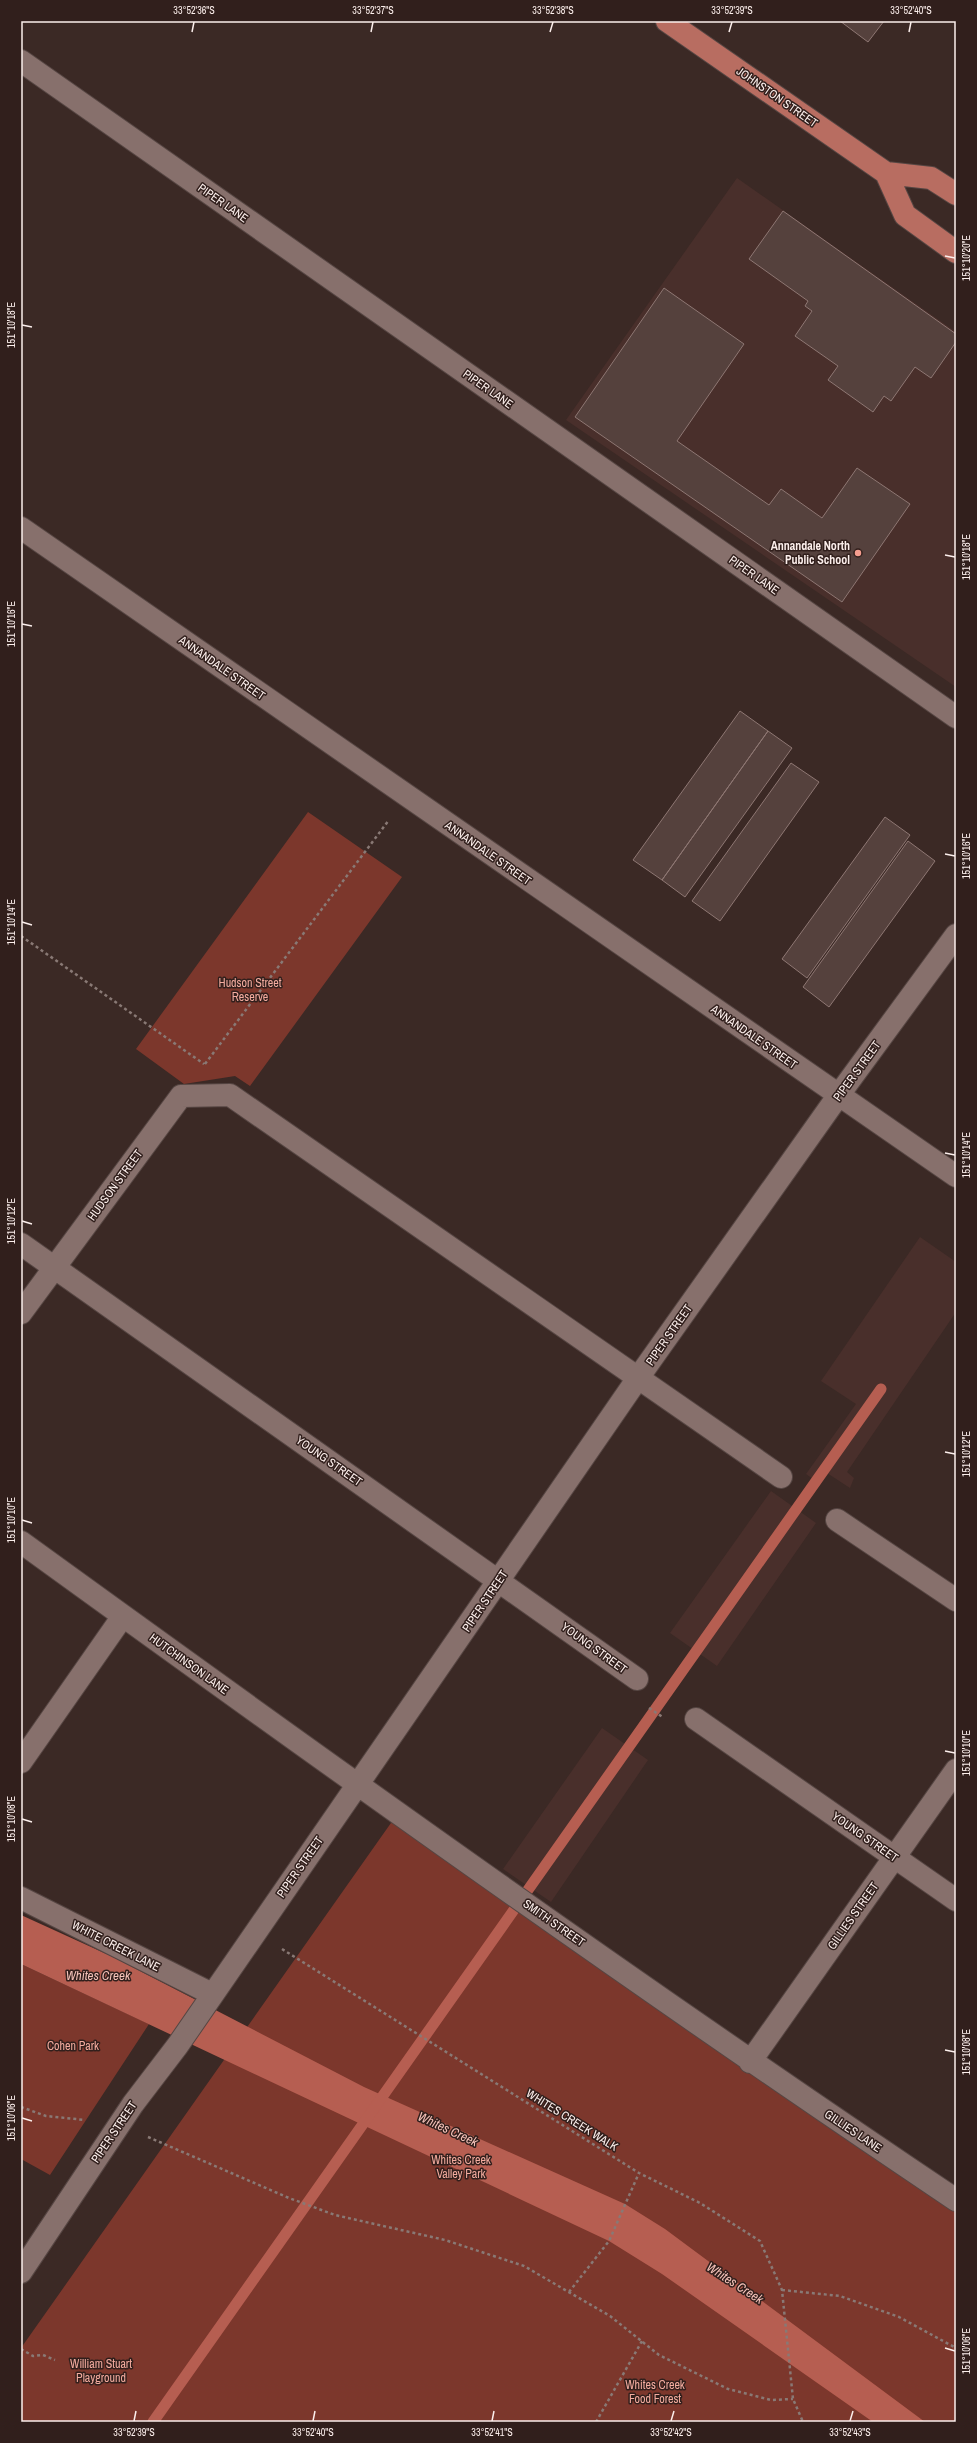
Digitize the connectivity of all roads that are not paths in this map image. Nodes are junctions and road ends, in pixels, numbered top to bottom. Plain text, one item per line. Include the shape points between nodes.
1 (668, 21) edge
2 (21, 61) edge
3 (886, 173) junction
4 (956, 194) edge
5 (956, 252) edge
6 (21, 528) edge
7 (956, 717) edge
8 (956, 935) edge
9 (838, 1096) junction
10 (956, 1176) edge
11 (21, 1244) edge
12 (54, 1268) junction
13 (21, 1313) edge
14 (638, 1378) junction
15 (780, 1477) dead end
16 (837, 1520) dead end
17 (21, 1542) edge
18 (499, 1580) junction
19 (956, 1600) edge
20 (123, 1616) junction
21 (637, 1679) road end
22 (696, 1719) road end
23 (21, 1762) edge
24 (956, 1770) edge
25 (358, 1785) junction
26 (894, 1857) junction
27 (21, 1898) edge
28 (956, 1900) edge
29 (210, 1997) junction
30 (750, 2062) junction
31 (956, 2200) edge
32 (21, 2272) edge

1 - 3 main road, JOHNSTON STREET
2 - 7 street, PIPER LANE
3 - 4 main road, JOHNSTON STREET via 931,178
3 - 5 main road via 905,215
6 - 9 street, ANNANDALE STREET
8 - 9 street, PIPER STREET
9 - 10 street, ANNANDALE STREET
9 - 14 street, PIPER STREET
11 - 12 street, YOUNG STREET
12 - 13 street, HUDSON STREET
12 - 14 street, HUDSON STREET via 181,1096 230,1094
12 - 18 street, YOUNG STREET
14 - 15 street
14 - 18 street, PIPER STREET
16 - 19 street
17 - 20 street, HUTCHINSON LANE
18 - 21 street, YOUNG STREET
18 - 25 street, PIPER STREET
20 - 23 street
20 - 25 street, HUTCHINSON LANE
22 - 26 street, YOUNG STREET
24 - 26 street, GILLIES STREET
25 - 29 street, PIPER STREET
25 - 30 street, SMITH STREET
26 - 28 street, YOUNG STREET
26 - 30 street, GILLIES STREET
27 - 29 street, WHITE CREEK LANE
29 - 32 street, PIPER STREET via 120,2123
30 - 31 street, GILLIES LANE

